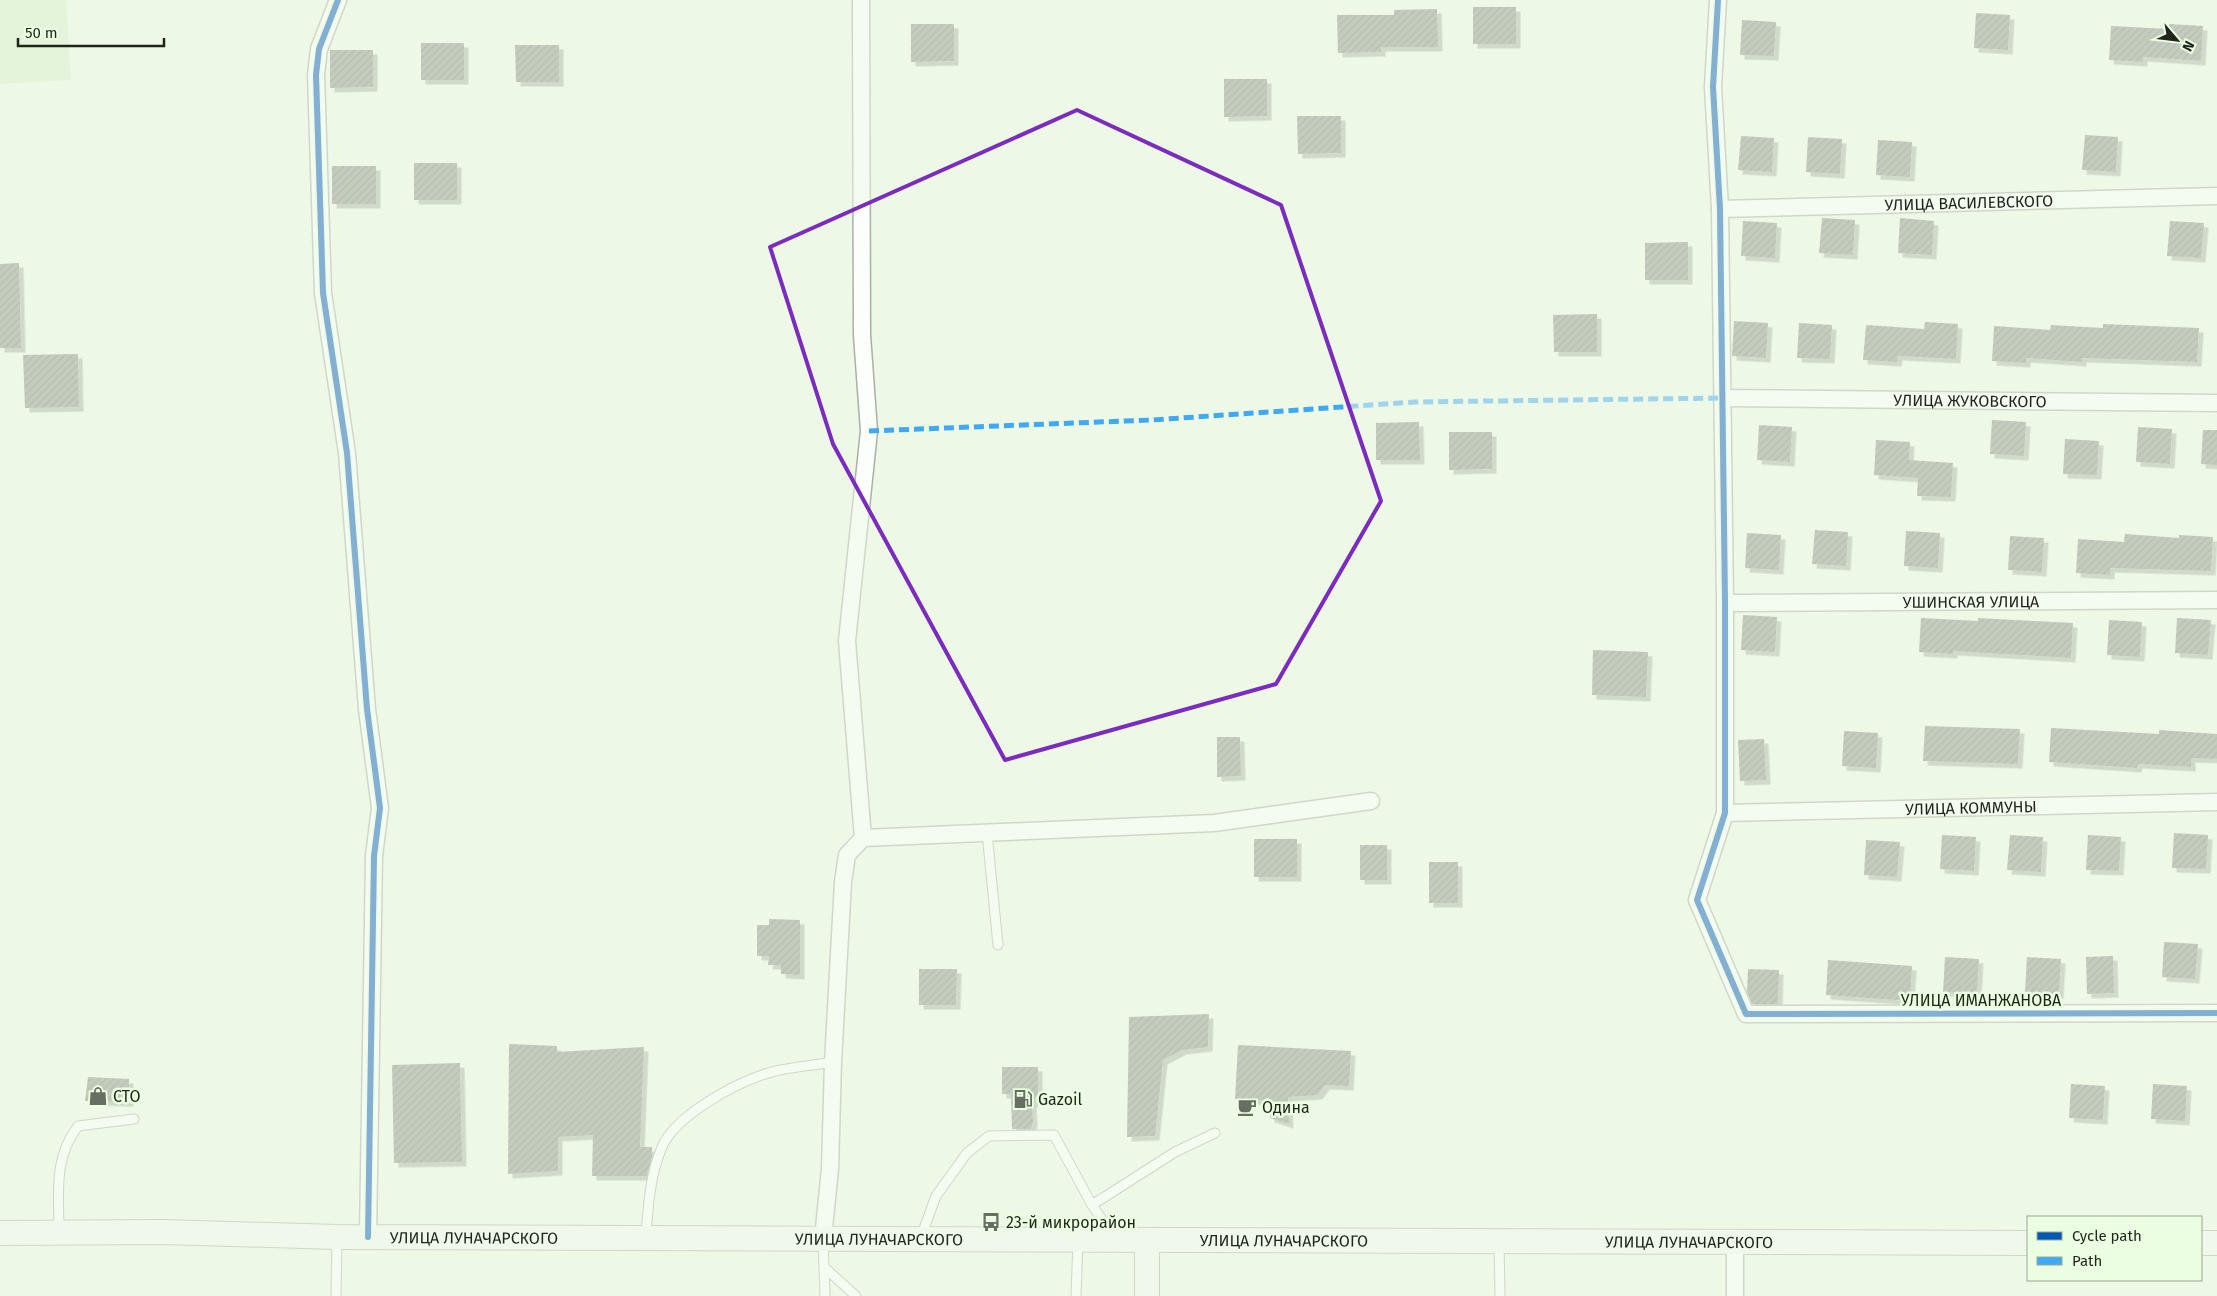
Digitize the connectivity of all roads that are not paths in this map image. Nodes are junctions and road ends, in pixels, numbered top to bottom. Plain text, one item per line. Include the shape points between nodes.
1 (338, 0) edge
2 (861, 0) edge
3 (1718, 0) edge
4 (2217, 196) edge
5 (1720, 209) junction
6 (1722, 398) junction
7 (2217, 403) edge
8 (2217, 600) edge
9 (1725, 603) junction
10 (1371, 801) dead end
11 (2217, 802) edge
12 (1725, 812) junction
13 (987, 833) junction
14 (863, 838) junction
15 (998, 945) dead end
16 (2217, 1013) edge
17 (833, 1062) junction
18 (134, 1119) dead end
19 (1215, 1133) dead end
20 (1092, 1205) junction
21 (0, 1233) edge
22 (59, 1233) junction
23 (337, 1237) junction
24 (368, 1237) junction
25 (646, 1238) junction
26 (823, 1238) junction
27 (920, 1239) junction
28 (1116, 1239) junction
29 (1078, 1240) junction
30 (1147, 1240) junction
31 (1499, 1241) junction
32 (1735, 1242) junction
33 (2027, 1242) edge
34 (2202, 1243) edge
35 (2217, 1243) edge
36 (825, 1268) junction
37 (336, 1296) edge
38 (825, 1296) edge
39 (856, 1296) edge
40 (1076, 1296) edge
41 (1147, 1296) edge
42 (1500, 1296) edge
43 (1735, 1296) edge

1 - 24 street via 319,49 316,75 323,293 347,453 367,709 380,808 374,856
2 - 14 street via 862,335 869,431 847,641
3 - 5 street via 1713,87
4 - 5 street, УЛИЦА ВАСИЛЕВСКОГО
5 - 6 street
6 - 7 street, УЛИЦА ЖУКОВСКОГО
6 - 9 street
8 - 9 street, УШИНСКАЯ УЛИЦА
9 - 12 street
10 - 13 street via 1214,823
11 - 12 street, УЛИЦА КОММУНЫ
12 - 16 street, УЛИЦА ИМАНЖАНОВА via 1697,900 1746,1014
13 - 14 street
13 - 15 lane
14 - 17 street via 847,855 843,882
17 - 25 lane via 766,1074 719,1095 686,1117 662,1146 648,1194
17 - 26 street via 830,1169
18 - 22 lane via 78,1126 69,1138 60,1164
19 - 20 lane via 1175,1152
20 - 27 lane via 1054,1135 989,1136 967,1153 936,1196
20 - 28 lane
21 - 22 main road, УЛИЦА ЛУНАЧАРСКОГО
22 - 23 main road, УЛИЦА ЛУНАЧАРСКОГО
23 - 24 main road, УЛИЦА ЛУНАЧАРСКОГО
23 - 37 lane
24 - 25 main road, УЛИЦА ЛУНАЧАРСКОГО
25 - 26 main road, УЛИЦА ЛУНАЧАРСКОГО
26 - 27 main road, УЛИЦА ЛУНАЧАРСКОГО
26 - 36 lane
27 - 29 main road, УЛИЦА ЛУНАЧАРСКОГО
28 - 29 main road, УЛИЦА ЛУНАЧАРСКОГО
28 - 30 main road, УЛИЦА ЛУНАЧАРСКОГО
29 - 40 lane
30 - 31 main road, УЛИЦА ЛУНАЧАРСКОГО
30 - 41 main road
31 - 32 main road, УЛИЦА ЛУНАЧАРСКОГО
31 - 42 lane
32 - 33 main road, УЛИЦА ЛУНАЧАРСКОГО
32 - 43 street
34 - 35 main road
36 - 38 lane
36 - 39 lane

